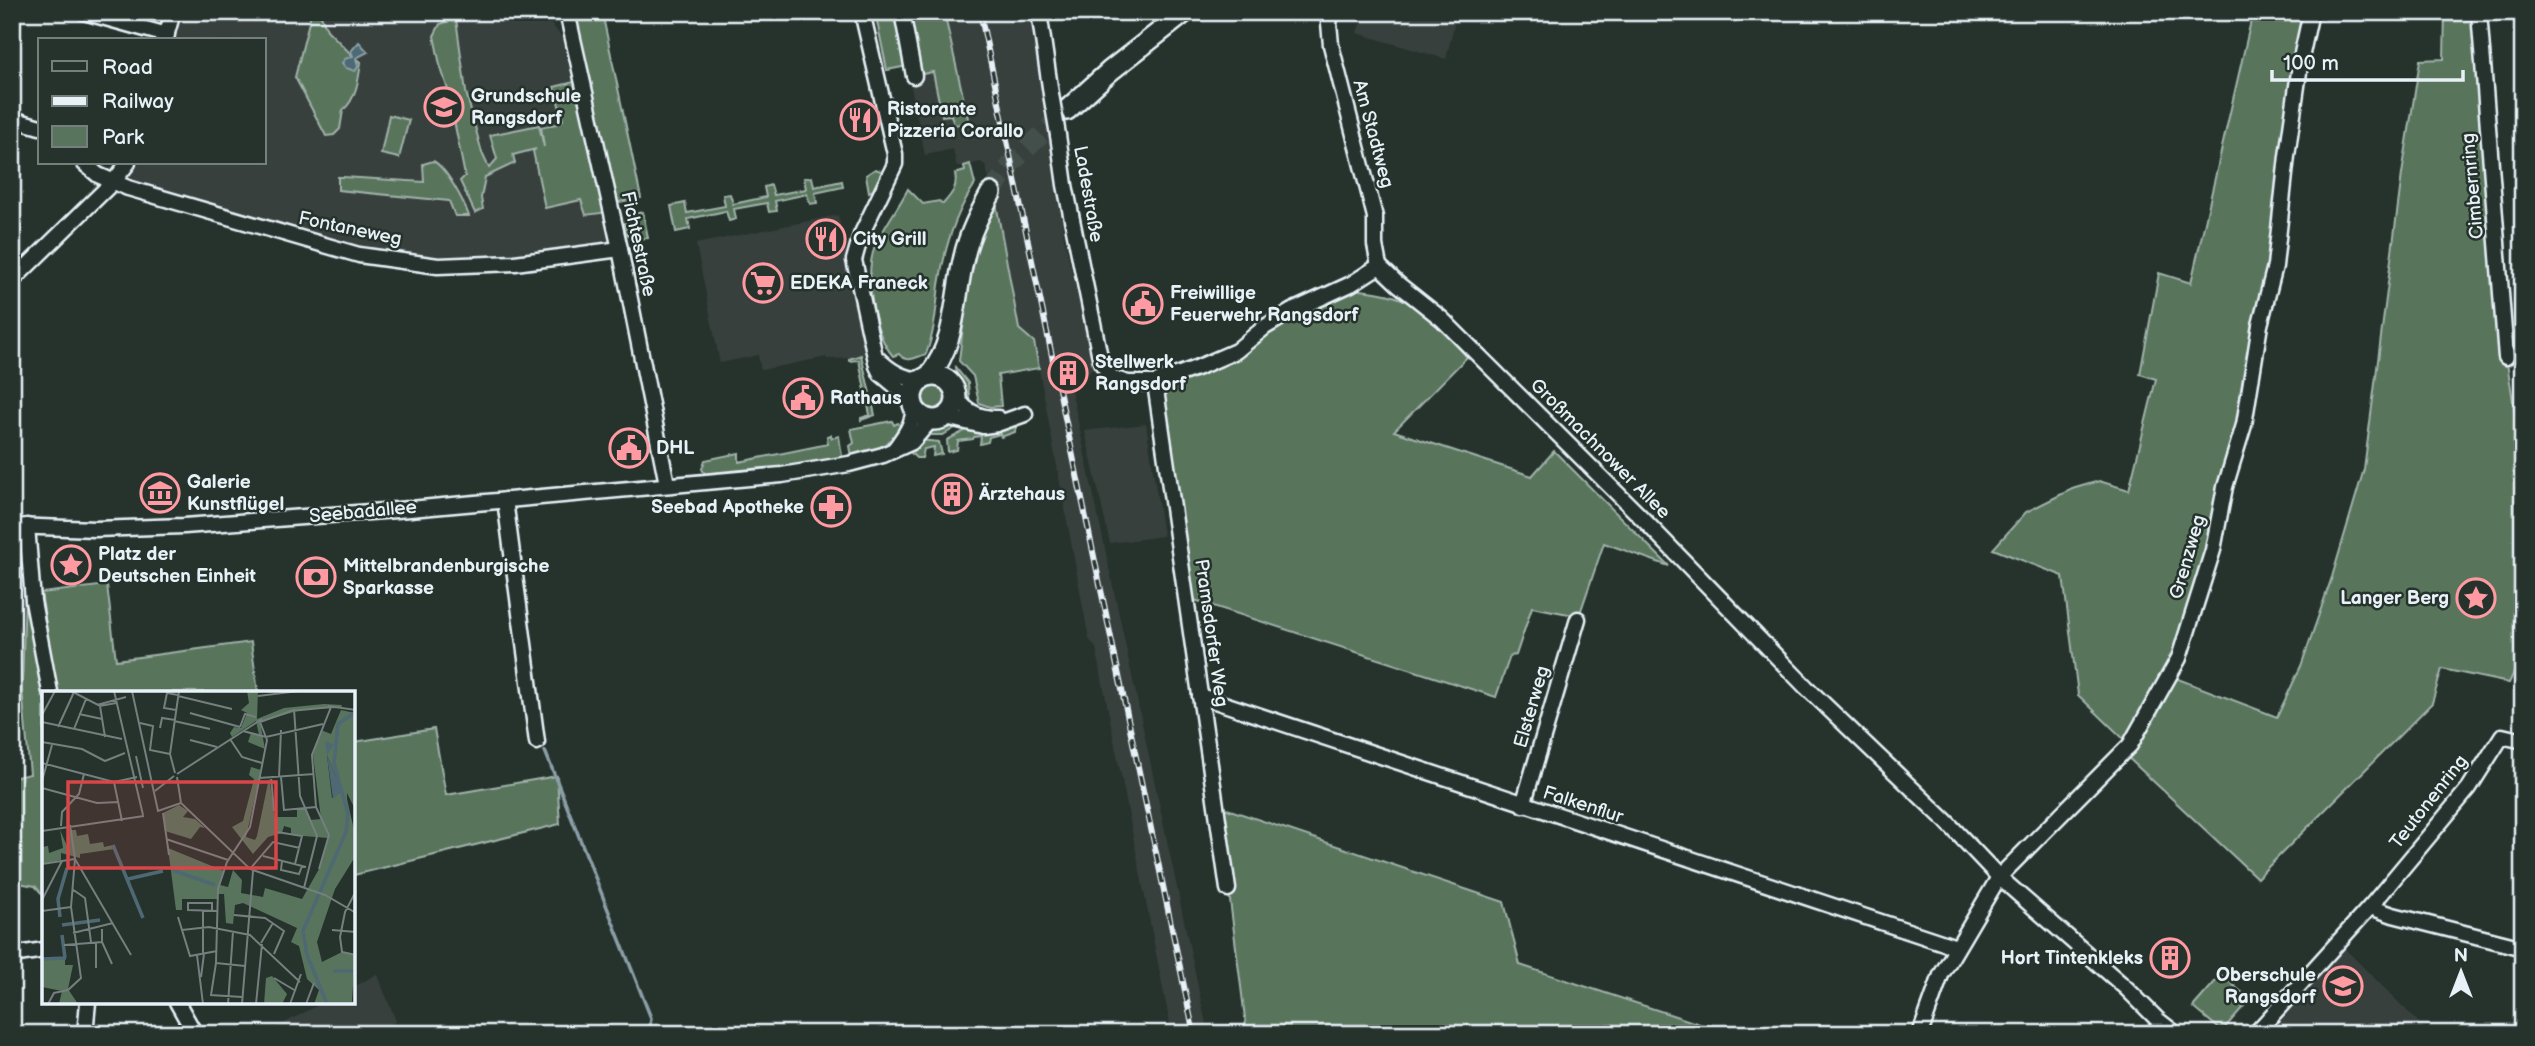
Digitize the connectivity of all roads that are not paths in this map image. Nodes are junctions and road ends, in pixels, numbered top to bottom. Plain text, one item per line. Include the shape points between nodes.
1 (84, 12) edge
2 (173, 12) edge
3 (567, 12) edge
4 (862, 12) edge
5 (902, 12) edge
6 (1040, 12) edge
7 (1185, 12) edge
8 (1332, 12) edge
9 (2311, 12) edge
10 (2479, 12) edge
11 (166, 38) edge
12 (914, 76) dead end
13 (1067, 110) tunnel mouth
14 (12, 119) edge
15 (38, 126) edge
16 (85, 164) edge
17 (127, 164) edge
18 (114, 180) junction
19 (991, 192) tunnel mouth
20 (620, 248) junction
21 (1379, 266) junction
22 (12, 281) edge
23 (951, 332) junction
24 (874, 355) junction
25 (2506, 357) dead end
26 (925, 377) junction
27 (1155, 383) junction
28 (953, 390) junction
29 (913, 404) junction
30 (938, 418) junction
31 (894, 451) junction
32 (667, 484) junction
33 (505, 500) junction
34 (20, 526) edge
35 (1578, 619) dead end
36 (50, 691) edge
37 (1200, 695) junction
38 (2523, 741) edge
39 (537, 742) dead end
40 (1523, 805) junction
41 (1999, 877) junction
42 (1228, 889) dead end
43 (2370, 907) junction
44 (1956, 947) junction
45 (2523, 948) edge
46 (42, 950) edge
47 (12, 955) edge
48 (88, 1004) edge
49 (178, 1004) edge
50 (85, 1034) edge
51 (195, 1034) edge
52 (1920, 1034) edge
53 (2176, 1034) edge
54 (2255, 1034) edge

1 - 11 street
2 - 11 street
3 - 20 street, Fichtestraße
4 - 24 street via 895,154 890,177 861,235 854,260
5 - 12 street
6 - 27 street, Ladestraße, bridge via 1065,185 1101,362 1112,378
7 - 13 street
8 - 21 street, Am Stadtweg via 1331,45 1374,215
9 - 41 street, Grenzweg via 2275,266 2244,425 2225,487 2213,550 2179,658 2130,745
10 - 25 street, Cimbernring
14 - 15 street
16 - 18 street, Fontaneweg
17 - 18 street
18 - 20 street, Fontaneweg via 128,188 359,255 438,266 515,263
18 - 22 street
19 - 23 street via 969,236
20 - 32 street, Fichtestraße
21 - 27 street via 1265,327 1236,351
21 - 41 street, Großmachnower Allee via 1442,319
23 - 26 street via 935,369
23 - 28 street
24 - 26 street via 901,376
24 - 29 street via 881,373
26 - 28 street via 940,376
26 - 29 street via 914,388
27 - 37 street, Pramsdorfer Weg
28 - 30 street, Seebadallee via 954,409
28 - 30 street via 961,405 987,419 1019,416 983,426
29 - 30 street via 921,416
29 - 31 street via 914,417
30 - 31 street, Seebadallee via 912,442
31 - 32 street, Seebadallee via 782,475
32 - 33 street, Seebadallee
33 - 34 street, Seebadallee via 184,526
33 - 39 street
34 - 36 street
35 - 40 street, Elsterweg
37 - 40 street, Falkenflur
37 - 42 street, Pramsdorfer Weg
38 - 43 street, Teutonenring via 2502,736 2469,788
40 - 44 street, Falkenflur
41 - 44 street, Grenzweg
41 - 53 street, Großmachnower Allee
43 - 45 street
43 - 54 street, Teutonenring
44 - 52 street, Grenzweg
46 - 47 street
48 - 50 street
49 - 51 street

